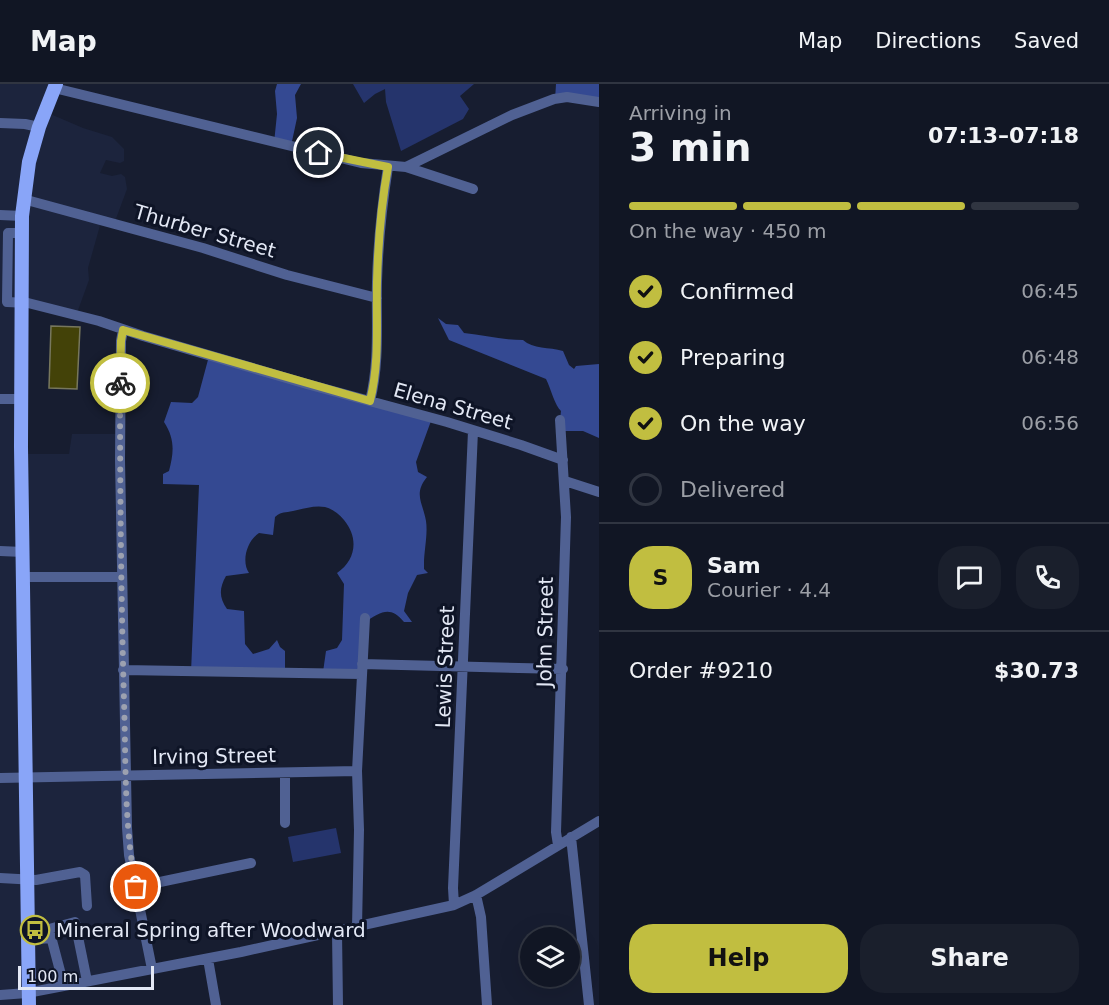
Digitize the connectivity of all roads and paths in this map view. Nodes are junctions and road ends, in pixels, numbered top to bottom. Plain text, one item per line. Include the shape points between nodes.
1 (55, 86) edge
2 (599, 102) edge
3 (0, 123) edge
4 (39, 127) junction
5 (388, 167) junction
6 (406, 167) junction
7 (473, 189) dead end
8 (23, 199) junction
9 (0, 215) edge
10 (21, 216) junction
11 (377, 298) junction
12 (20, 302) junction
13 (123, 330) junction
14 (0, 399) edge
15 (21, 399) junction
16 (370, 401) junction
17 (560, 420) dead end
18 (473, 431) junction
19 (563, 460) junction
20 (565, 481) junction
21 (599, 492) edge
22 (0, 551) edge
23 (23, 552) junction
24 (24, 577) junction
25 (122, 577) junction
26 (365, 618) dead end
27 (462, 667) junction
28 (123, 669) junction
29 (362, 669) junction
30 (562, 669) junction
31 (357, 771) junction
32 (285, 773) junction
33 (125, 776) junction
34 (0, 778) edge
35 (26, 778) junction
36 (599, 820) edge
37 (285, 823) dead end
38 (571, 837) junction
39 (558, 845) junction
40 (251, 863) dead end
41 (0, 878) edge
42 (27, 878) junction
43 (136, 887) junction
44 (476, 895) junction
45 (454, 905) junction
46 (87, 906) dead end
47 (357, 927) junction
48 (336, 932) junction
49 (51, 938) junction
50 (27, 940) junction
51 (208, 958) junction
52 (152, 969) junction
53 (87, 981) junction
54 (64, 986) junction
55 (0, 995) edge
56 (29, 997) edge
57 (216, 1005) edge
58 (338, 1005) edge
59 (487, 1005) edge
60 (590, 1005) edge

1 - 4 main road
1 - 5 street via 256,139
2 - 6 street via 554,99
3 - 4 street
4 - 8 main road
5 - 6 street
5 - 11 street
6 - 7 street
8 - 10 main road
8 - 11 street, Thurber Street
9 - 10 street
10 - 12 main road
11 - 16 street via 377,354
12 - 13 street, Elena Street
12 - 15 main road
13 - 16 street, Elena Street
13 - 25 street
14 - 15 street
15 - 23 main road
16 - 18 street, Elena Street
17 - 19 street, John Street
18 - 19 street, Elena Street
18 - 27 street, Lewis Street
19 - 20 street, John Street
20 - 21 street
20 - 30 street, John Street
22 - 23 street
23 - 24 main road
24 - 25 street
24 - 35 main road
25 - 28 street
26 - 29 street
27 - 29 street
27 - 30 street
27 - 45 street, Lewis Street
28 - 29 street
28 - 33 street
29 - 31 street
30 - 39 street, John Street
31 - 32 street, Irving Street
31 - 47 street
32 - 33 street, Irving Street
32 - 37 street
33 - 35 street, Irving Street
33 - 43 street via 129,855
34 - 35 street, Irving Street
35 - 42 main road
36 - 38 street
38 - 39 street
38 - 60 street
39 - 44 street
40 - 43 street
41 - 42 street
42 - 46 street via 83,873
42 - 50 main road
43 - 52 street
44 - 45 street
44 - 59 street
45 - 47 street
47 - 48 street
48 - 51 street
48 - 58 street
49 - 50 street
49 - 53 street via 49,929 75,922
49 - 54 street
50 - 56 main road
51 - 52 street
51 - 57 street
52 - 53 street
53 - 54 street
54 - 56 street
55 - 56 street

